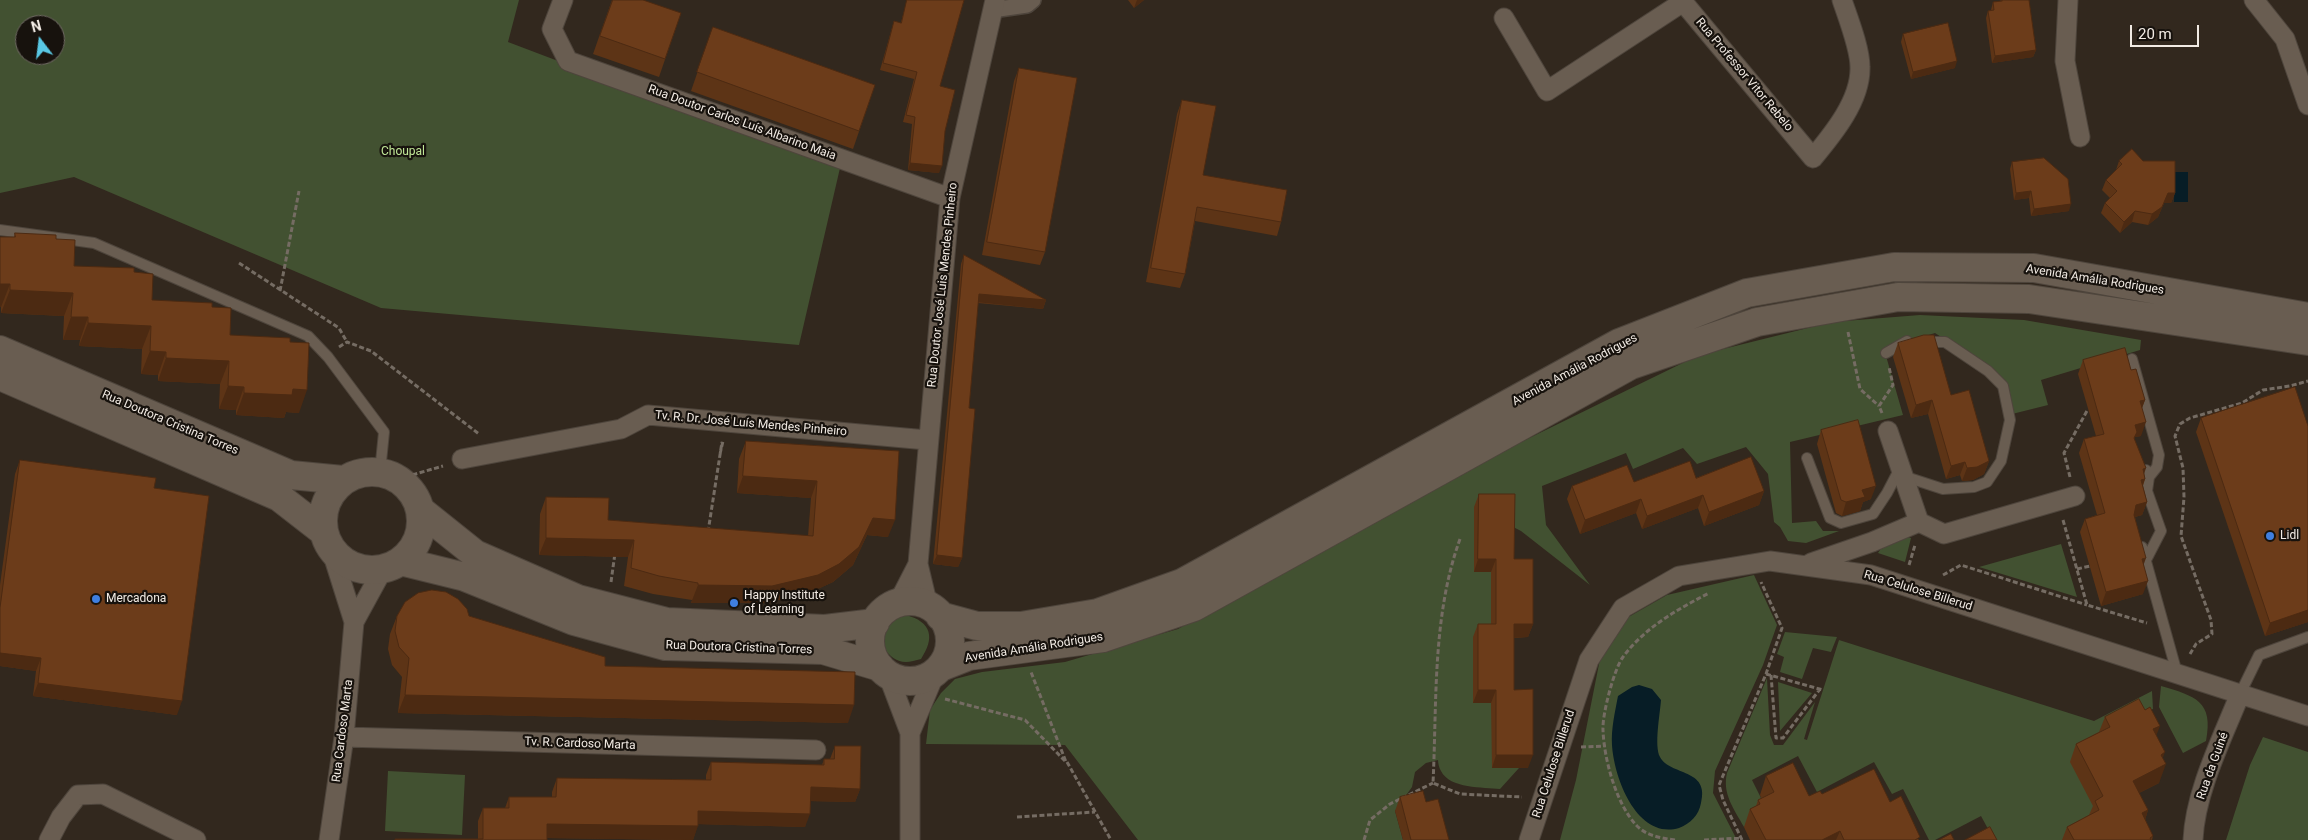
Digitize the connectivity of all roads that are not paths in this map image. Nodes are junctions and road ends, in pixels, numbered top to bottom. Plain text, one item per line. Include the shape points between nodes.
1 (563, 0) edge
2 (1033, 0) edge
3 (1842, 0) edge
4 (2068, 0) edge
5 (2254, 0) edge
6 (994, 5) edge
7 (1504, 18) dead end
8 (2308, 105) edge
9 (2080, 137) dead end
10 (950, 198) junction
11 (0, 230) edge
12 (2308, 317) edge
13 (2308, 341) edge
14 (0, 350) edge
15 (1886, 353) road end
16 (2132, 359) dead end
17 (0, 376) edge
18 (1885, 423) road end
19 (928, 440) junction
20 (1807, 458) dead end
21 (462, 460) road end
22 (2140, 460) edge
23 (1902, 472) junction
24 (389, 475) junction
25 (2149, 477) junction
26 (343, 480) junction
27 (2075, 496) dead end
28 (420, 510) junction
29 (1918, 531) junction
30 (2139, 535) edge
31 (327, 541) junction
32 (2146, 560) junction
33 (918, 564) junction
34 (1807, 564) junction
35 (392, 565) junction
36 (898, 603) junction
37 (934, 611) junction
38 (354, 622) junction
39 (875, 623) junction
40 (2308, 637) edge
41 (941, 665) junction
42 (884, 671) junction
43 (2177, 673) junction
44 (2240, 694) junction
45 (2308, 716) edge
46 (910, 733) junction
47 (344, 737) junction
48 (816, 750) dead end
49 (49, 840) edge
50 (196, 840) edge
51 (329, 840) edge
52 (910, 840) edge
53 (1529, 840) edge
54 (2193, 840) edge

1 - 10 street, Rua Doutor Carlos Luís Albarino Maia via 552,29 568,61
2 - 6 street via 1027,5
3 - 7 street, Rua Professor Vitor Rebelo via 1860,67 1854,95 1837,130 1813,158 1683,2 1547,92
4 - 9 street via 2065,61
5 - 8 street via 2285,39
6 - 10 street, Rua Doutor José Luis Mendes Pinheiro
10 - 19 street, Rua Doutor José Luis Mendes Pinheiro
11 - 24 lane via 94,243 308,336 328,357 384,432
12 - 37 main road, Avenida Amália Rodrigues via 2034,268 1894,267 1747,293 1619,343 1182,583 1098,613 1021,626 977,626
13 - 41 main road, Avenida Amália Rodrigues via 2029,299 1898,297 1757,322 1631,365 1194,607 1103,638 969,656
14 - 26 main road, Rua Doutora Cristina Torres via 292,475
15 - 23 lane via 1906,341 1945,342 1988,371 2003,386 2010,420 2001,461 1987,482 1974,487 1943,489
16 - 25 lane via 2158,455 2157,467
17 - 31 main road, Rua Doutora Cristina Torres via 279,496
18 - 23 street
19 - 21 street, Tv. R. Dr. José Luís Mendes Pinheiro via 648,415 621,429
19 - 33 street, Rua Doutor José Luis Mendes Pinheiro
20 - 23 lane via 1830,518 1841,523 1873,514
22 - 25 lane
23 - 29 street
24 - 26 main road via 360,473
24 - 28 main road via 412,492
25 - 32 lane via 2147,491 2161,531
26 - 31 main road via 330,495 323,512
27 - 29 street via 1944,534
28 - 35 main road via 420,529 414,547
28 - 39 main road, Rua Doutora Cristina Torres via 475,554 578,599 667,622 825,629
29 - 34 street via 1872,542
30 - 32 lane
31 - 35 main road via 346,562 364,569
31 - 38 street
32 - 43 lane
33 - 36 street, Rua Doutor José Luis Mendes Pinheiro
33 - 37 street, Rua Doutor José Luis Mendes Pinheiro
34 - 43 street, Rua Celulose Billerud via 1871,574
34 - 53 street, Rua Celulose Billerud via 1770,561 1678,576 1624,608 1589,660
35 - 38 street
35 - 42 main road, Rua Doutora Cristina Torres via 465,577 574,621 665,646 824,650
36 - 37 main road via 919,602
36 - 39 main road via 881,614
37 - 41 main road via 950,635
38 - 47 street, Rua Cardoso Marta
39 - 42 main road via 870,646 873,657
40 - 44 lane via 2259,655
41 - 42 main road via 925,678 912,681 900,680
41 - 46 street
42 - 46 street
43 - 44 street, Rua Celulose Billerud
44 - 45 street, Rua Celulose Billerud
44 - 54 street, Rua da Guiné via 2209,773 2198,808
46 - 52 street
47 - 48 street, Tv. R. Cardoso Marta
47 - 51 street, Rua Cardoso Marta
49 - 50 street via 78,795 103,794

